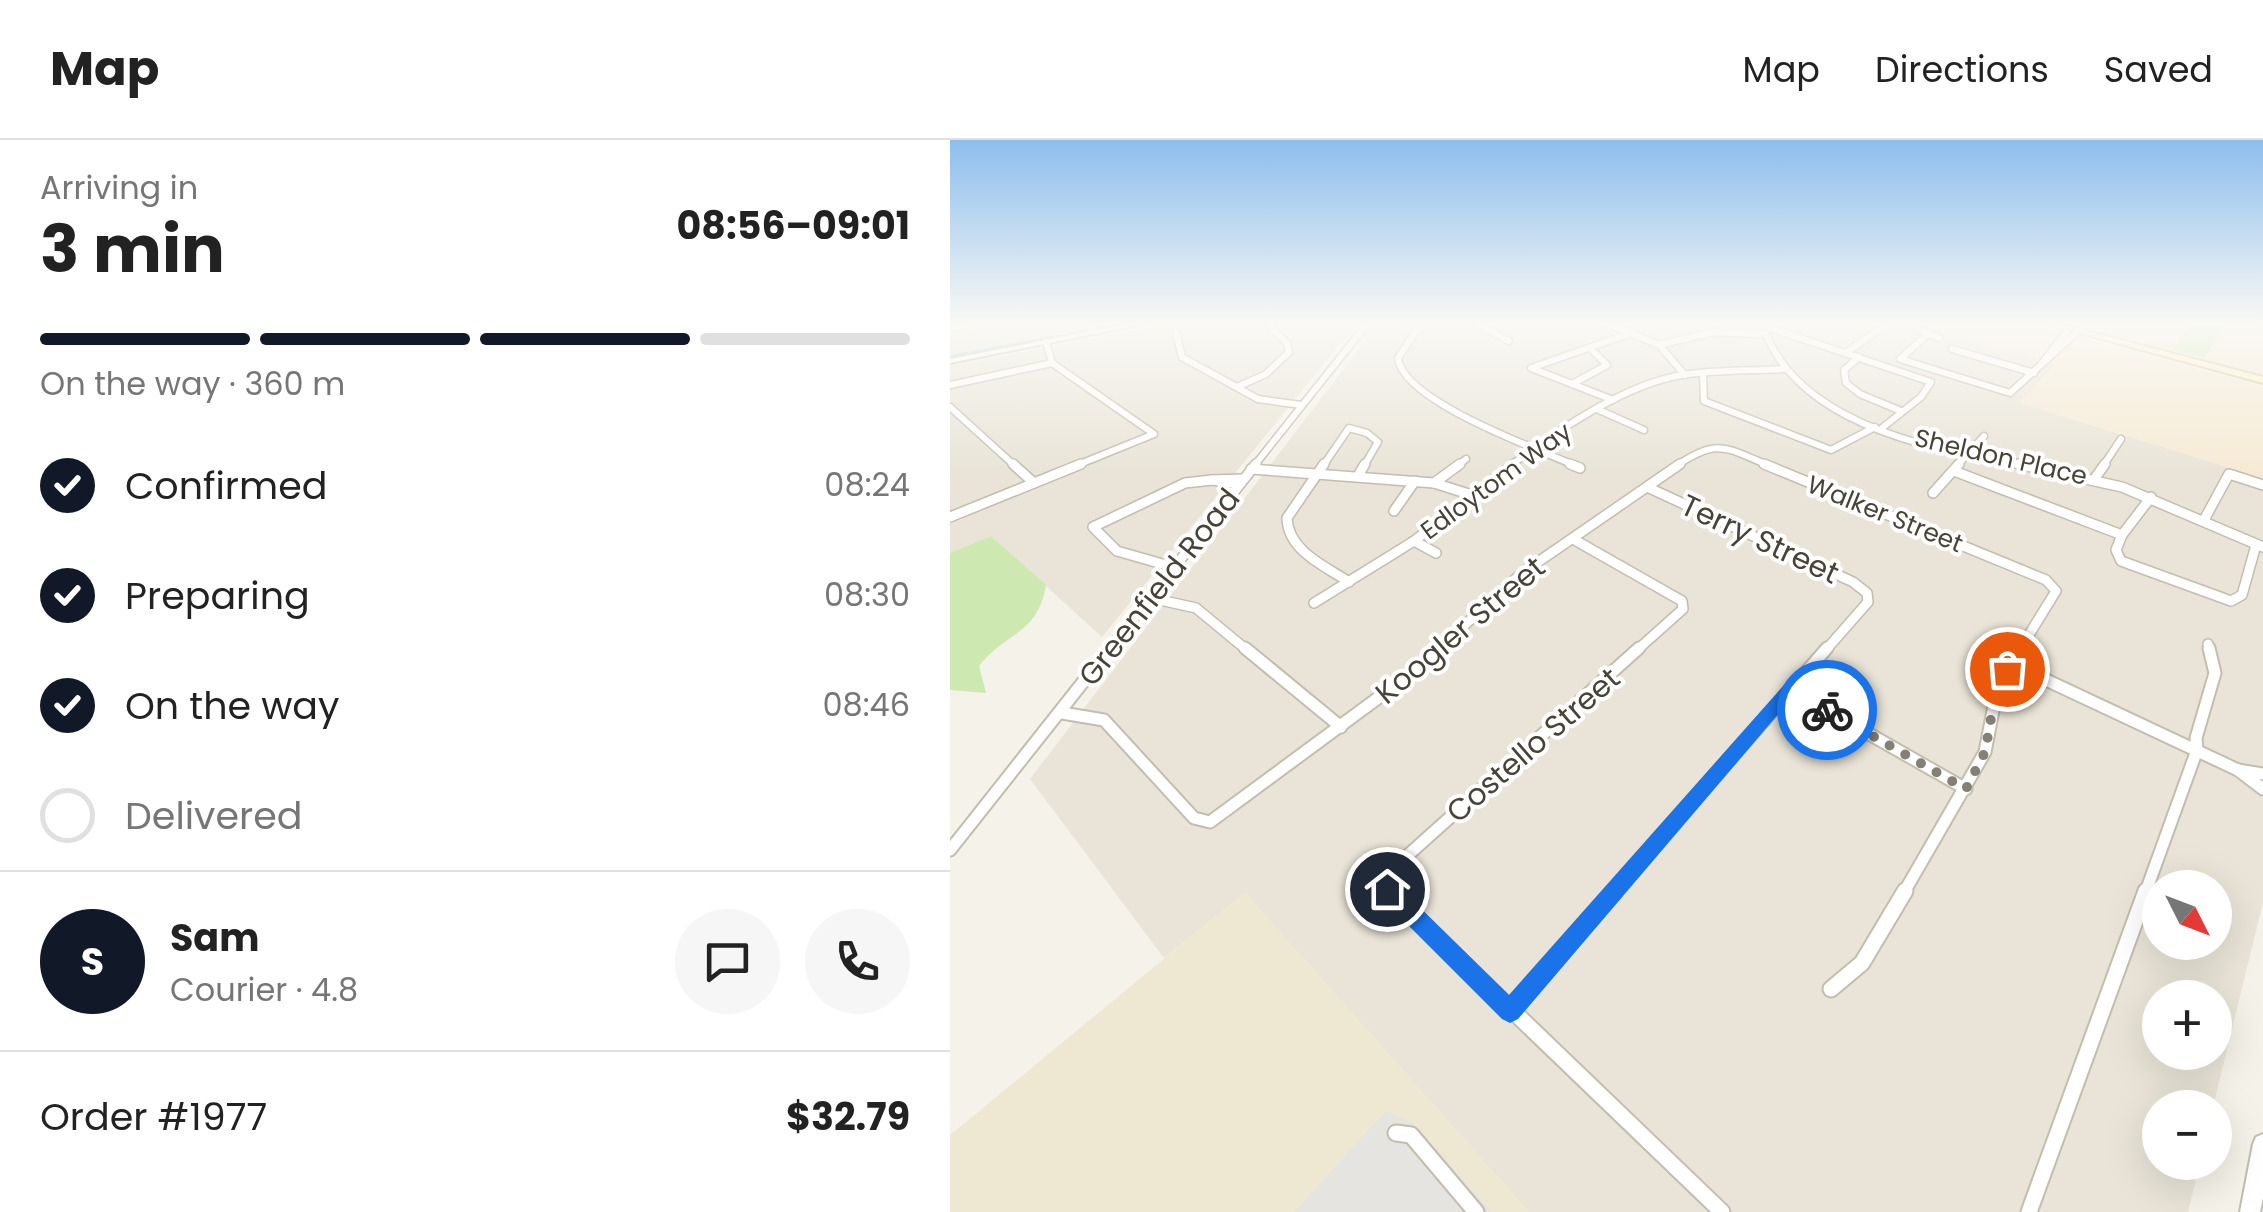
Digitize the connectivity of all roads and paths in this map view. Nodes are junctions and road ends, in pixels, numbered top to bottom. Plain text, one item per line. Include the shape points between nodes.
1 (1003, 374) edge
2 (1067, 374) edge
3 (1214, 374) edge
4 (1266, 374) edge
5 (1326, 374) edge
6 (1403, 374) edge
7 (1546, 374) edge
8 (1590, 374) edge
9 (1703, 374) joint
10 (1791, 374) edge
11 (1845, 374) edge
12 (1908, 374) edge
13 (1949, 374) edge
14 (2033, 374) edge
15 (1685, 375) joint
16 (1572, 384) junction
17 (950, 385) edge
18 (1237, 387) junction
19 (1613, 400) junction
20 (1301, 405) junction
21 (950, 407) edge
22 (1599, 410) junction
23 (1901, 411) junction
24 (1878, 427) junction
25 (1644, 430) dead end
26 (1984, 436) dead end
27 (2121, 439) dead end
28 (1714, 444) joint
29 (1535, 447) junction
30 (1970, 456) junction
31 (1466, 460) dead end
32 (1580, 468) dead end
33 (1251, 469) junction
34 (1954, 471) junction
35 (1318, 472) junction
36 (1359, 474) junction
37 (2095, 478) junction
38 (1415, 481) junction
39 (1240, 482) junction
40 (1034, 483) junction
41 (1434, 483) junction
42 (2263, 485) edge
43 (1647, 488) junction
44 (1934, 493) dead end
45 (1475, 496) junction
46 (2151, 497) junction
47 (1394, 511) dead end
48 (950, 517) edge
49 (2204, 520) junction
50 (2122, 535) junction
51 (1573, 540) junction
52 (1414, 541) junction
53 (2260, 546) edge
54 (1436, 553) dead end
55 (1173, 567) junction
56 (1349, 582) junction
57 (1151, 598) junction
58 (1314, 603) dead end
59 (2208, 644) dead end
60 (2010, 663) junction
61 (1790, 689) junction
62 (1062, 713) junction
63 (1341, 727) junction
64 (2197, 750) junction
65 (2238, 770) junction
66 (2263, 774) edge
67 (1966, 789) junction
68 (2263, 789) edge
69 (950, 850) edge
70 (1832, 990) dead end
71 (1510, 1011) junction
72 (1396, 1132) dead end
73 (2263, 1144) edge
74 (1476, 1212) edge
75 (1722, 1212) edge
76 (2029, 1212) edge
77 (2250, 1212) edge

1 - 17 street
2 - 40 street via 1154,434
3 - 18 street
4 - 18 street
5 - 20 street, Greenfield Road
6 - 29 street via 1460,413
7 - 16 street
8 - 16 street
9 - 15 street, Edloytom Way
9 - 24 street via 1704,400 1830,450
10 - 24 street, Sheldon Place via 1830,405
11 - 23 street via 1860,394
12 - 23 street via 1931,382
13 - 14 street via 2010,393
15 - 19 street, Edloytom Way
16 - 19 street
18 - 20 street via 1268,402
19 - 22 street, Edloytom Way
20 - 33 street, Greenfield Road
21 - 40 street
22 - 25 street
22 - 29 street, Edloytom Way
23 - 24 street
24 - 30 street, Sheldon Place
26 - 30 street
27 - 37 street
28 - 43 street, Koogler Street
28 - 60 street, Walker Street via 2055,587
29 - 32 street
29 - 45 street, Edloytom Way
30 - 34 street
30 - 37 street, Sheldon Place
31 - 41 street
33 - 35 street
33 - 39 street, Greenfield Road
34 - 44 street
34 - 50 street
35 - 36 street
35 - 36 street via 1348,428 1378,442
35 - 56 street via 1288,518 1287,534
36 - 38 street
37 - 46 street, Sheldon Place
38 - 41 street
38 - 47 street
39 - 55 street, Greenfield Road
39 - 55 street via 1185,483 1093,528 1128,556
40 - 48 street
41 - 45 street
42 - 49 street via 2229,474
43 - 51 street, Koogler Street
43 - 61 street, Terry Street via 1853,582 1870,596
45 - 52 street, Edloytom Way
46 - 49 street, Sheldon Place
46 - 50 street
49 - 53 street, Sheldon Place
50 - 53 street via 2116,550 2121,561 2232,601 2242,595
51 - 63 street, Koogler Street via 1488,601 1431,658
51 - 71 street, Costello Street via 1670,590 1684,605 1398,864 1385,886
52 - 54 street
52 - 56 street, Edloytom Way
55 - 57 street, Greenfield Road
56 - 58 street, Edloytom Way
57 - 62 street, Greenfield Road
57 - 63 street via 1196,608
59 - 64 street via 2215,673
60 - 64 street
60 - 67 street via 1995,696 1985,752
61 - 67 street
61 - 71 street
62 - 63 street, Koogler Street via 1104,720 1194,818 1210,822
62 - 69 street, Greenfield Road
64 - 65 street
64 - 76 street
65 - 66 street
65 - 68 street
67 - 70 street via 1862,963
71 - 75 street
72 - 74 street via 1410,1135
73 - 77 street

